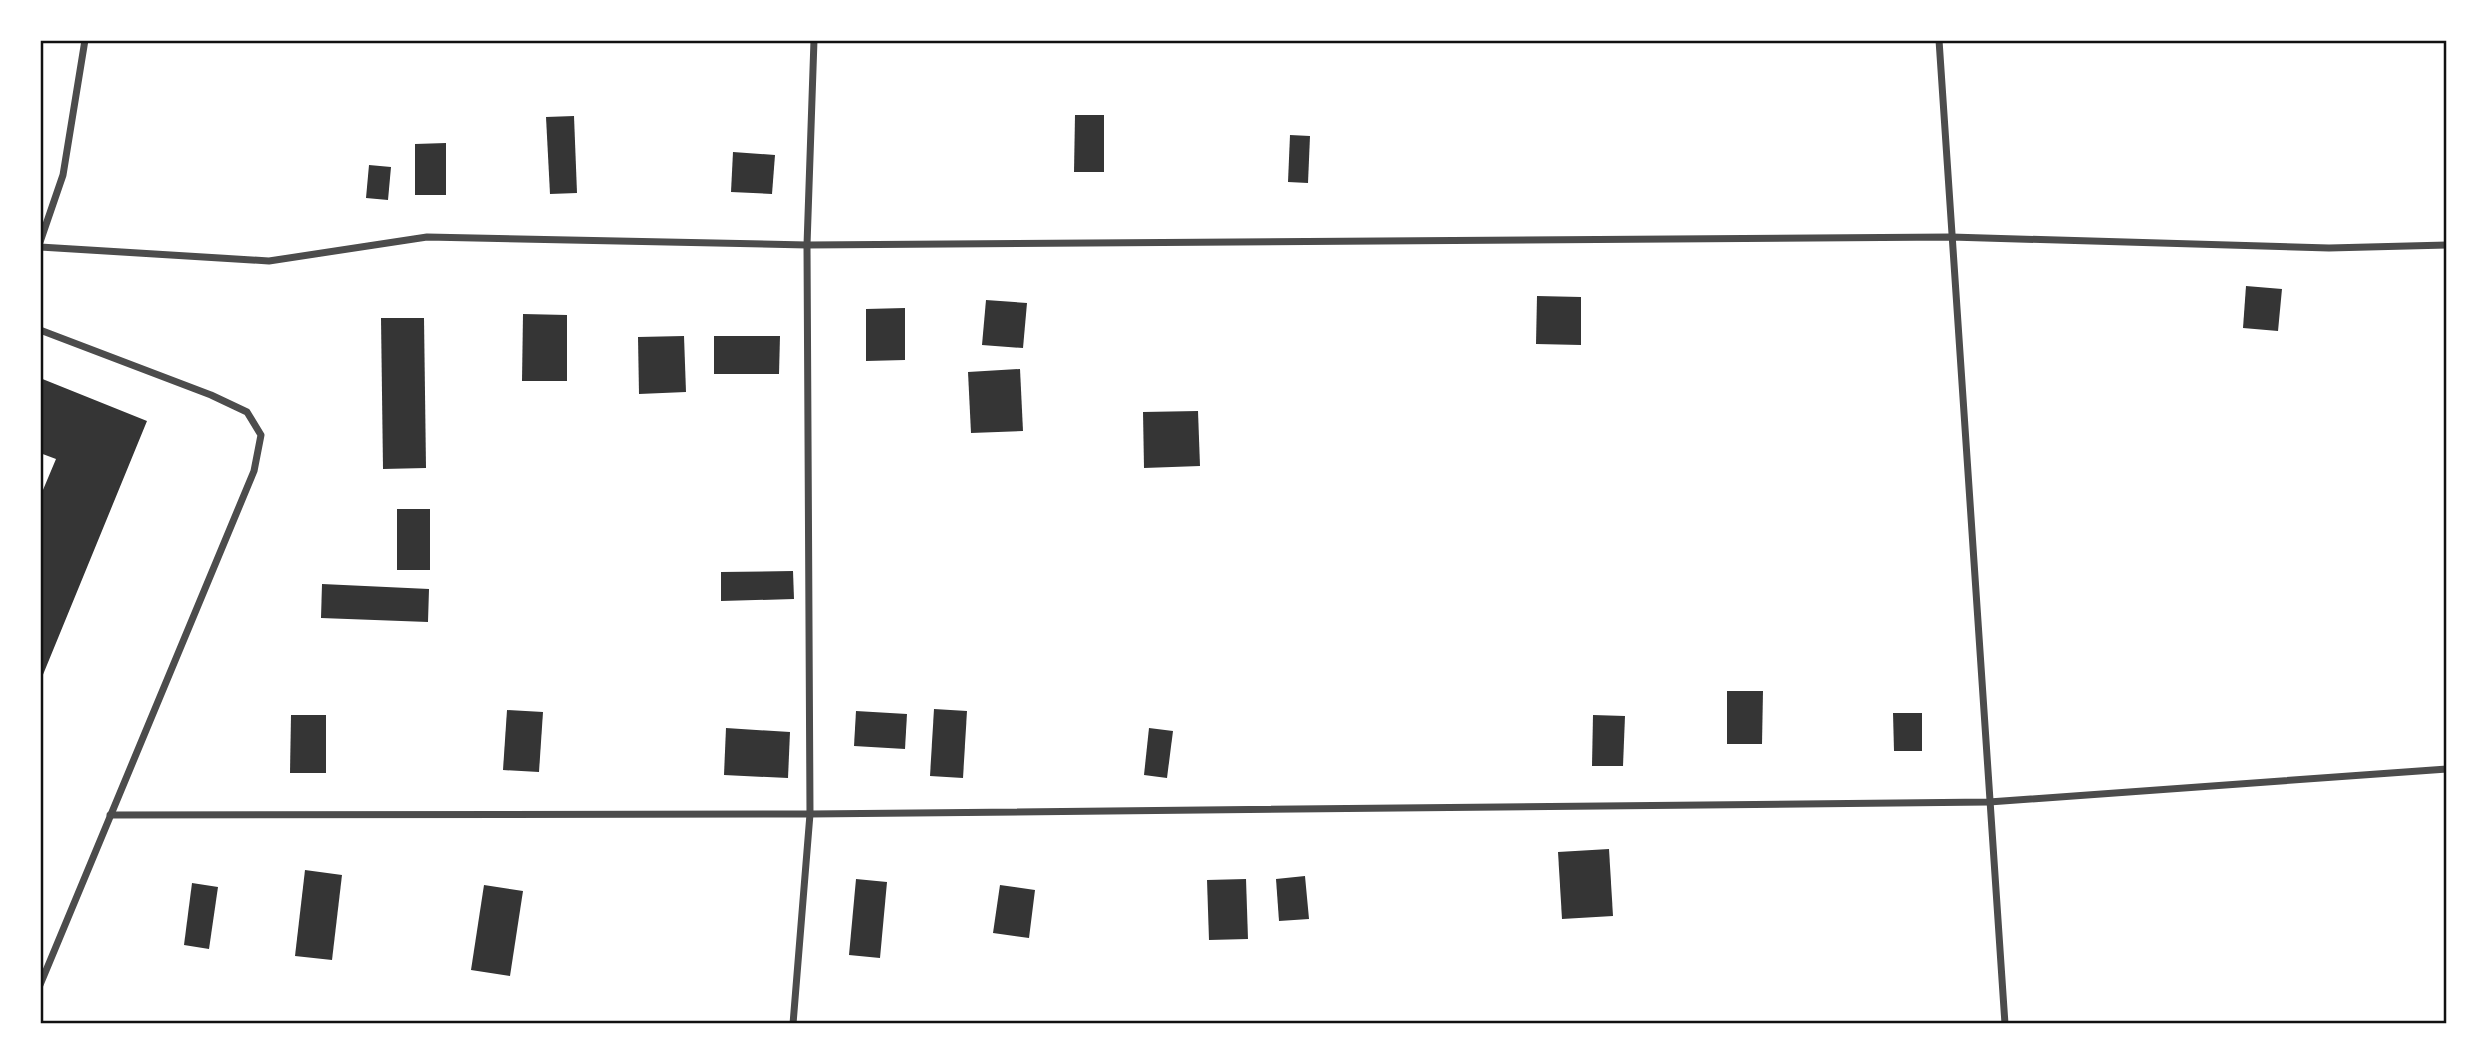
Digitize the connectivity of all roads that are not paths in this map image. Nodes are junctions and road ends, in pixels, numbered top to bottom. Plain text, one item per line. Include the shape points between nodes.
1 (85, 40) edge
2 (814, 40) edge
3 (1938, 40) edge
4 (1951, 237) junction
5 (40, 244) edge
6 (807, 245) junction
7 (2447, 245) edge
8 (40, 330) edge
9 (2447, 769) edge
10 (1989, 802) junction
11 (810, 814) junction
12 (110, 815) junction
13 (40, 985) edge
14 (793, 1024) edge
15 (2005, 1024) edge

1 - 5 street via 63,175
2 - 6 street
3 - 4 street
4 - 6 street
4 - 7 street via 2329,248
4 - 10 street
5 - 6 street via 270,261 427,237
6 - 11 street
8 - 12 street via 247,412 261,435 254,471
9 - 10 street
10 - 11 street
10 - 15 street
11 - 12 street
11 - 14 street
12 - 13 street

